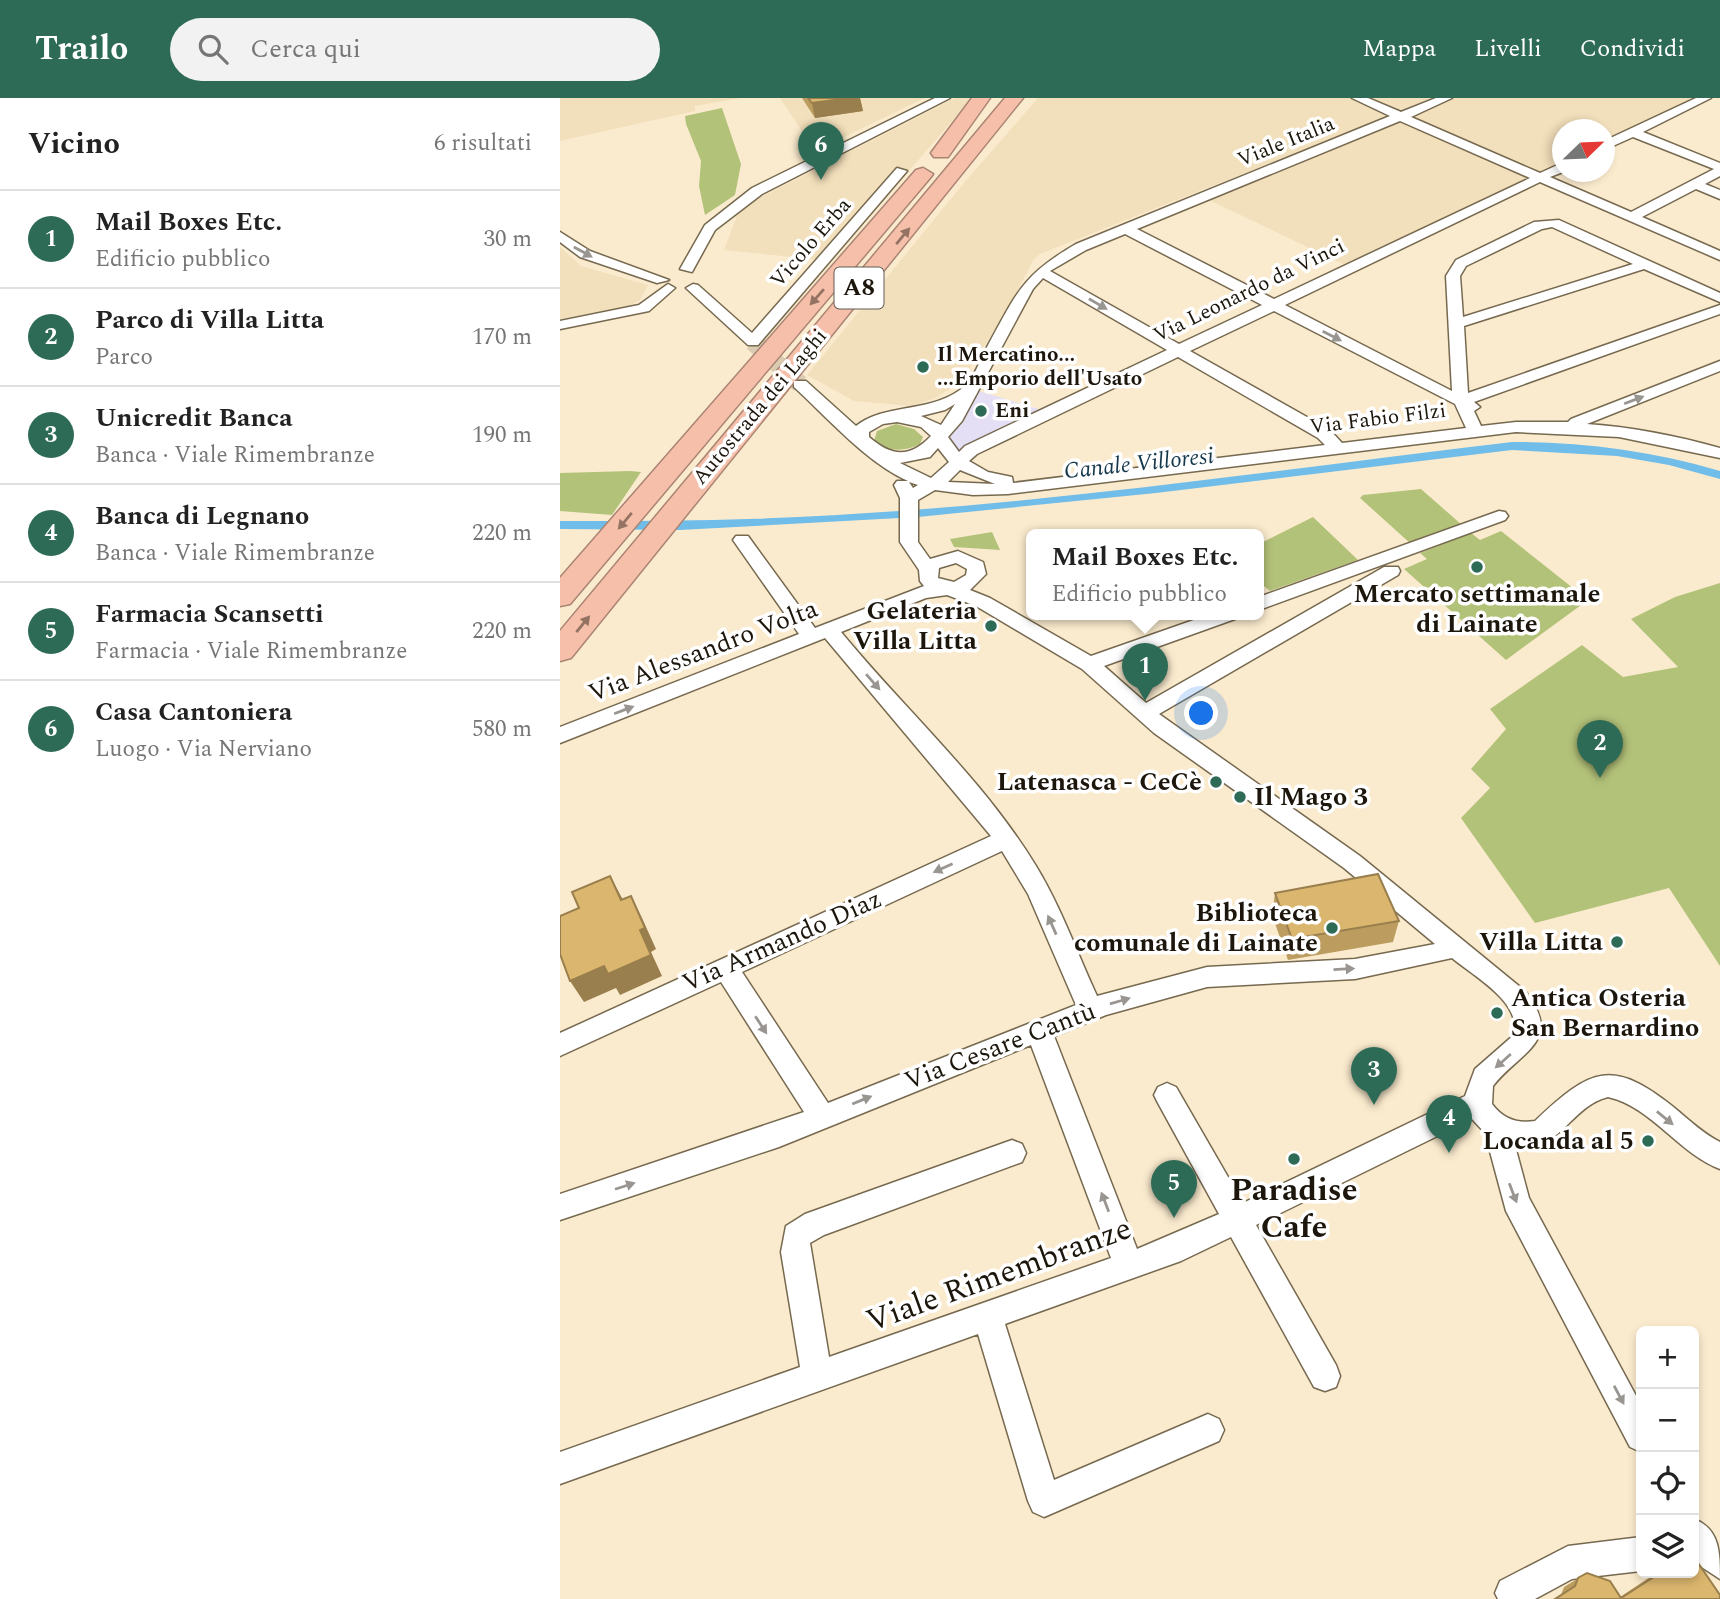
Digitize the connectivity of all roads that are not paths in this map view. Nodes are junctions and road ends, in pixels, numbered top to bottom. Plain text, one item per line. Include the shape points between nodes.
1 (944, 98) edge
2 (981, 98) edge
3 (991, 98) edge
4 (1014, 98) edge
5 (1358, 98) edge
6 (1447, 98) edge
7 (1705, 98) edge
8 (1401, 117) junction
9 (1632, 132) junction
10 (1615, 141) edge
11 (942, 153) junction
12 (1720, 169) edge
13 (901, 171) dead end
14 (1552, 172) edge
15 (1541, 177) junction
16 (1695, 184) junction
17 (1720, 195) edge
18 (1631, 218) junction
19 (1132, 228) junction
20 (560, 236) edge
21 (1720, 256) edge
22 (1646, 264) junction
23 (1036, 276) junction
24 (697, 277) junction
25 (665, 284) junction
26 (1720, 298) edge
27 (1271, 305) junction
28 (1720, 309) edge
29 (1456, 324) junction
30 (560, 325) edge
31 (1177, 351) junction
32 (1720, 366) edge
33 (806, 389) joint
34 (969, 390) junction
35 (1461, 401) junction
36 (892, 418) junction
37 (1573, 427) junction
38 (1499, 428) junction
39 (1475, 430) junction
40 (937, 440) junction
41 (861, 441) junction
42 (1337, 447) junction
43 (1720, 453) edge
44 (883, 459) junction
45 (959, 461) junction
46 (932, 484) junction
47 (1041, 485) junction
48 (909, 498) junction
49 (1499, 516) dead end
50 (742, 540) dead end
51 (935, 564) junction
52 (1391, 571) dead end
53 (974, 579) junction
54 (947, 589) junction
55 (562, 594) edge
56 (984, 602) junction
57 (1264, 602) edge
58 (1214, 620) edge
59 (820, 633) junction
60 (560, 651) edge
61 (1089, 664) junction
62 (1144, 713) junction
63 (560, 735) edge
64 (1005, 840) junction
65 (1452, 944) junction
66 (725, 967) junction
67 (1090, 1009) junction
68 (1038, 1030) junction
69 (560, 1045) edge
70 (1167, 1095) dead end
71 (1488, 1115) junction
72 (822, 1117) junction
73 (1012, 1153) dead end
74 (1720, 1156) edge
75 (560, 1207) edge
76 (1238, 1220) junction
77 (1129, 1266) junction
78 (987, 1316) junction
79 (1325, 1376) dead end
80 (817, 1377) junction
81 (1636, 1427) edge
82 (1208, 1430) dead end
83 (560, 1468) edge
84 (1636, 1555) edge
85 (1512, 1593) dead end

1 - 24 street via 757,191 710,228
2 - 11 highway
3 - 11 highway, Autostrada dei Laghi / A8
60 -> 4 highway, Autostrada dei Laghi / A8
5 - 8 street
6 - 8 street, Viale Italia
7 - 9 street
8 - 15 street
8 - 19 street, Viale Italia
9 - 10 street
9 - 12 street
11 -> 55 highway, Autostrada dei Laghi / A8
12 - 16 street
13 - 24 street, Vicolo Erba via 753,342
14 - 15 street, Via Leonardo da Vinci
15 - 18 street
15 - 27 street, Via Leonardo da Vinci
16 - 17 street
16 - 18 street
18 - 21 street
19 - 23 street, Viale Italia via 1057,260
19 - 27 street
20 -> 25 street via 585,254
22 - 26 street
22 - 29 street
22 - 29 street via 1560,225 1542,223 1455,269
23 -> 31 street
23 - 34 street, Viale Italia
24 - 25 street
25 - 30 street via 644,308
27 - 31 street, Via Leonardo da Vinci
27 -> 35 street
28 - 35 street
29 - 35 street
31 - 42 street via 1324,434
31 - 45 street, Via Leonardo da Vinci via 988,442
37 -> 32 street
33 - 36 street via 849,409
33 - 41 street
34 - 36 street via 939,407
34 - 40 street, Viale Italia via 950,427
35 - 38 street
35 - 39 street
36 - 40 street, Via Fabio Filzi via 930,426
36 - 41 street via 864,426 859,433
37 - 38 street, Via Fabio Filzi
37 - 43 street, Via Fabio Filzi via 1644,435
38 - 39 street, Via Fabio Filzi
39 - 42 street, Via Fabio Filzi
40 - 44 street via 930,450 916,456
40 - 45 street, Via Fabio Filzi
41 - 44 street
42 - 47 street, Via Fabio Filzi
44 - 46 street, Via Fabio Filzi
44 - 48 street
45 - 46 street, Via Leonardo da Vinci
45 - 47 street, Via Fabio Filzi via 987,478
46 - 47 street, Via Fabio Filzi via 969,491
46 - 48 street
48 - 51 street via 910,543
49 - 57 street
50 - 59 street
51 - 53 street via 958,557 972,562 977,570
51 - 54 street via 929,580
52 - 62 street
53 - 54 street
53 - 56 street
54 - 56 street
54 - 59 street, Via Alessandro Volta via 922,593
56 - 61 street
58 - 61 street
63 -> 59 street, Via Alessandro Volta
59 -> 64 street via 967,790
61 - 62 street
62 - 65 street via 1202,760 1352,862
64 -> 66 street, Via Armando Diaz
67 -> 64 street via 1036,888
67 -> 65 street, Via Cesare Cantù via 1207,977 1355,968 1442,953
65 -> 71 street via 1512,993 1529,1021 1525,1041 1483,1080 1478,1093
66 - 69 street, Via Armando Diaz
66 -> 72 street
67 - 68 street, Via Cesare Cantù
72 -> 68 street, Via Cesare Cantù
77 -> 68 street
70 - 76 street
71 -> 74 street, Viale Rimembranze via 1516,1135 1535,1136 1589,1090 1609,1086 1636,1094 1698,1145
71 - 76 street, Viale Rimembranze via 1447,1115
71 -> 81 street via 1516,1202
75 -> 72 street, Via Cesare Cantù
73 - 80 street via 815,1224 796,1236 794,1252
76 - 77 street, Viale Rimembranze
76 - 79 street
77 - 78 street, Viale Rimembranze
78 - 80 street, Viale Rimembranze
78 - 82 street via 1044,1501
80 - 83 street, Viale Rimembranze
84 - 85 street via 1568,1563

